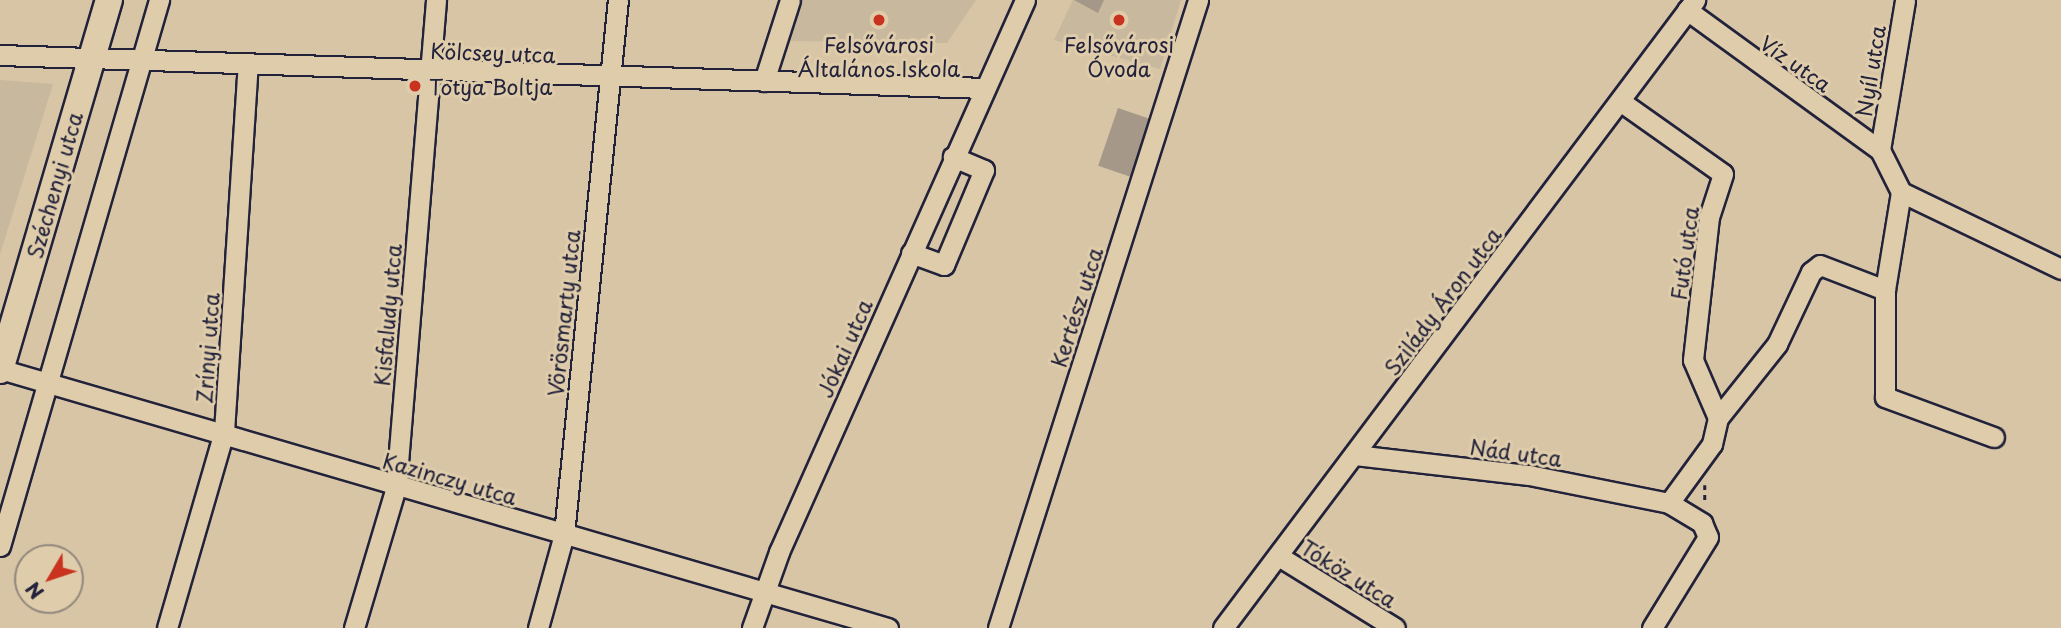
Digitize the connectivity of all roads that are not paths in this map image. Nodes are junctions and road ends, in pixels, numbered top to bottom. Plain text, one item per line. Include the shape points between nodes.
1 (109, 0) edge
2 (159, 0) edge
3 (436, 0) edge
4 (618, 0) edge
5 (790, 0) edge
6 (1025, 0) edge
7 (1198, 0) edge
8 (1905, 0) edge
9 (1687, 3) edge
10 (0, 55) edge
11 (90, 60) junction
12 (139, 62) junction
13 (248, 64) junction
14 (430, 72) junction
15 (609, 79) junction
16 (764, 80) junction
17 (984, 88) junction
18 (1620, 101) junction
19 (1880, 150) junction
20 (953, 158) junction
21 (1901, 192) junction
22 (911, 253) junction
23 (2061, 269) edge
24 (1885, 290) junction
25 (0, 369) edge
26 (48, 382) junction
27 (1718, 418) junction
28 (224, 432) junction
29 (1994, 437) dead end
30 (1355, 455) junction
31 (396, 487) junction
32 (1670, 503) junction
33 (564, 534) junction
34 (0, 546) edge
35 (1280, 557) junction
36 (762, 594) junction
37 (167, 628) edge
38 (354, 628) edge
39 (538, 628) edge
40 (752, 628) edge
41 (888, 628) edge
42 (998, 628) edge
43 (1223, 628) edge
44 (1395, 628) edge
45 (1653, 628) edge

1 - 11 main road, Széchenyi utca
2 - 12 street
3 - 14 street, Kisfaludy utca
4 - 15 street, Vörösmarty utca
5 - 16 street
6 - 17 street, Jókai utca
7 - 42 street, Kertész utca
8 - 19 street, Nyíl utca
9 - 18 street, Szilády Áron utca
9 - 19 street, Víz utca
10 - 11 street, Kölcsey utca
11 - 12 street, Kölcsey utca
11 - 25 main road, Széchenyi utca
12 - 13 street, Kölcsey utca
12 - 26 street
13 - 14 street, Kölcsey utca
13 - 28 street, Zrínyi utca
14 - 15 street, Kölcsey utca
14 - 31 street, Kisfaludy utca
15 - 16 street, Kölcsey utca
15 - 33 street, Vörösmarty utca
16 - 17 street, Kölcsey utca
17 - 20 street, Jókai utca
18 - 27 street, Futó utca via 1723,174 1709,217 1693,360
18 - 30 street, Szilády Áron utca
19 - 21 street
20 - 22 street, Jókai utca
20 - 22 street via 984,170 943,265
21 - 23 street
21 - 24 street
22 - 36 street, Jókai utca
24 - 27 street via 1828,265 1815,267 1777,344
24 - 29 street via 1885,397
25 - 26 street, Kazinczy utca
26 - 28 street, Kazinczy utca
26 - 34 street
27 - 32 street via 1712,444
28 - 31 street, Kazinczy utca
28 - 37 street, Zrínyi utca
30 - 32 street, Nád utca via 1529,475
30 - 35 street, Szilády Áron utca
31 - 33 street, Kazinczy utca
31 - 38 street, Kisfaludy utca
32 - 45 street via 1702,523 1708,537
33 - 36 street, Kazinczy utca
33 - 39 street, Vörösmarty utca
35 - 43 street, Szilády Áron utca
35 - 44 street, Tóköz utca
36 - 40 street, Jókai utca
36 - 41 street, Kazinczy utca

